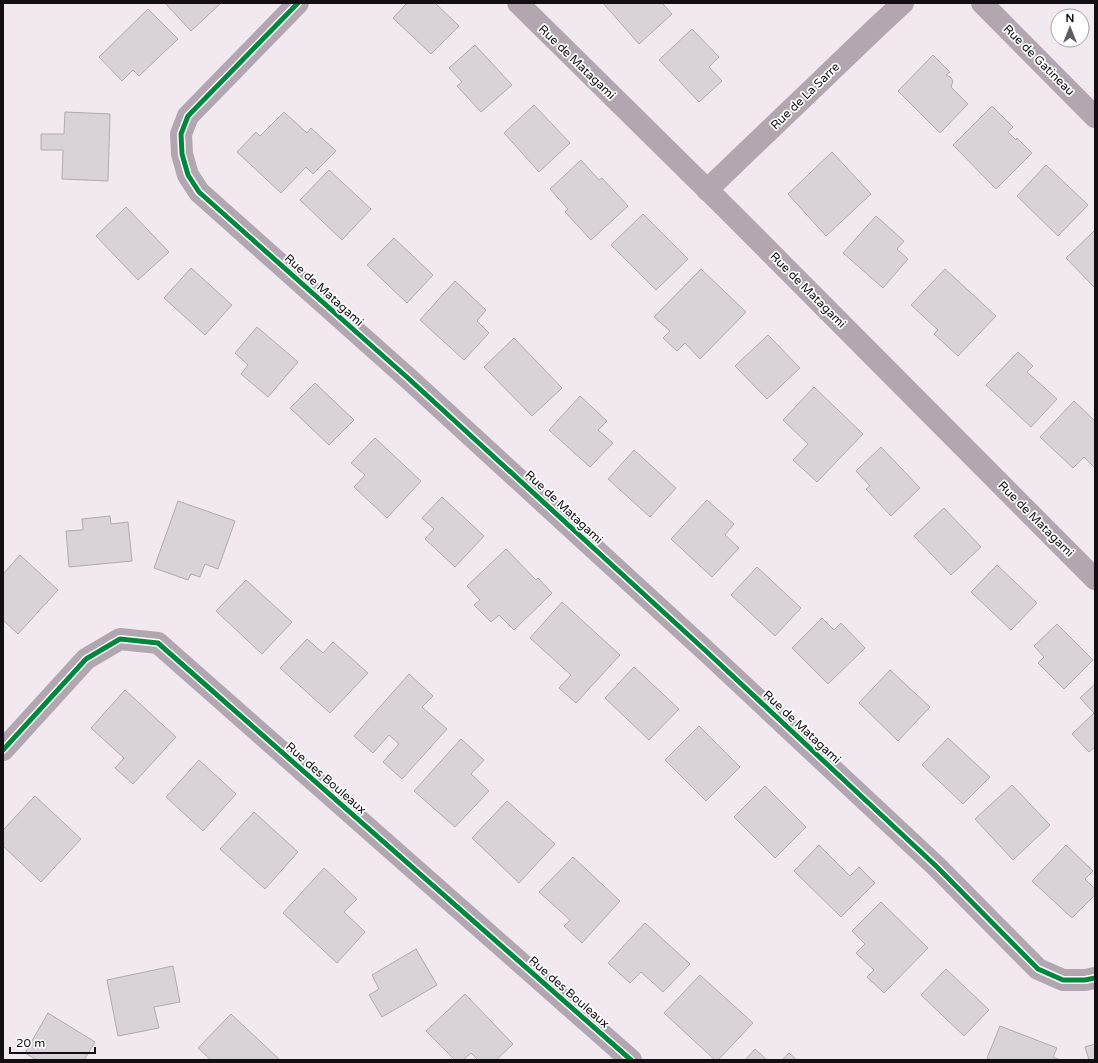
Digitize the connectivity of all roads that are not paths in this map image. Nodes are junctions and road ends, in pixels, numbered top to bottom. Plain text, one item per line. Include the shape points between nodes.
1 (298, 3) edge
2 (518, 3) edge
3 (903, 3) edge
4 (982, 3) edge
5 (1095, 117) edge
6 (707, 190) junction
7 (1095, 578) edge
8 (3, 750) edge
9 (1095, 978) edge
10 (631, 1060) edge

1 - 9 street, Rue de Matagami via 188,116 181,134 182,154 188,174 199,192 409,379 707,652 937,868 1038,969 1062,980
2 - 6 street, Rue de Matagami
3 - 6 street, Rue de La Sarre
4 - 5 street, Rue de Gatineau
6 - 7 street, Rue de Matagami
8 - 10 street, Rue des Bouleaux via 86,659 120,639 158,643

